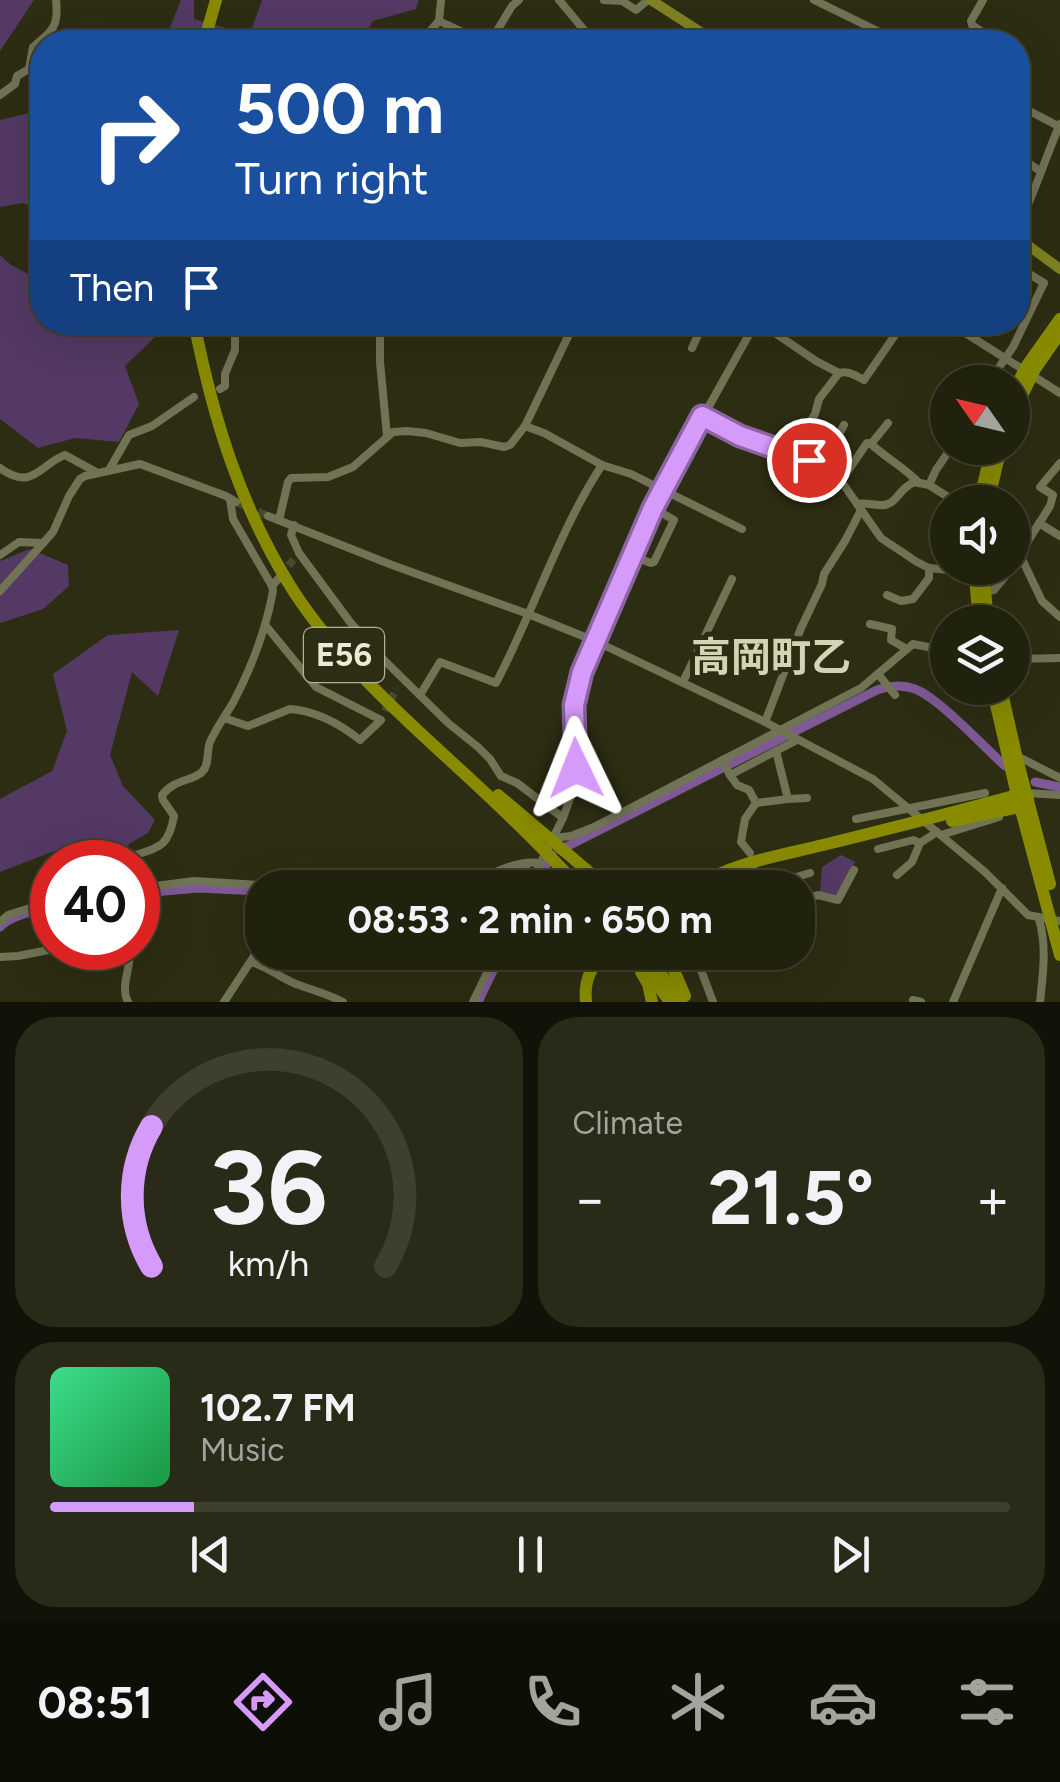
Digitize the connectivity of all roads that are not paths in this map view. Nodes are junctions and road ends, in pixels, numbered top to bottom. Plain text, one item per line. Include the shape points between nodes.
1 (56, 0) edge
2 (216, 0) edge
3 (442, 0) edge
4 (518, 0) edge
5 (559, 0) edge
6 (604, 0) edge
7 (650, 0) edge
8 (814, 0) edge
9 (983, 0) edge
10 (833, 4) edge
11 (439, 21) junction
12 (52, 30) edge
13 (207, 30) edge
14 (431, 30) edge
15 (460, 30) edge
16 (495, 30) edge
17 (584, 30) edge
18 (697, 30) edge
19 (879, 30) edge
20 (979, 30) edge
21 (30, 64) edge
22 (0, 95) edge
23 (1030, 111) edge
24 (1060, 125) edge
25 (1030, 164) edge
26 (1040, 171) junction
27 (1030, 201) edge
28 (1030, 247) edge
29 (1060, 269) edge
30 (1030, 274) edge
31 (1030, 312) edge
32 (1060, 319) edge
33 (1060, 334) edge
34 (197, 335) edge
35 (234, 335) edge
36 (380, 335) edge
37 (568, 335) edge
38 (698, 335) edge
39 (750, 335) edge
40 (777, 335) edge
41 (895, 335) edge
42 (969, 335) edge
43 (1019, 335) edge
44 (692, 348) dead end
45 (1005, 358) junction
46 (1000, 365) edge
47 (1015, 365) edge
48 (1030, 371) edge
49 (1030, 372) edge
50 (839, 373) junction
51 (1030, 375) edge
52 (220, 389) dead end
53 (1060, 393) edge
54 (194, 398) dead end
55 (702, 416) junction
56 (217, 423) junction
57 (888, 423) dead end
58 (844, 425) dead end
59 (525, 426) junction
60 (393, 432) junction
61 (871, 444) junction
62 (794, 455) junction
63 (1060, 464) edge
64 (602, 465) junction
65 (939, 465) edge
66 (822, 466) junction
67 (0, 468) edge
68 (109, 471) junction
69 (97, 473) junction
70 (840, 481) junction
71 (924, 484) junction
72 (930, 487) edge
73 (662, 490) junction
74 (859, 507) junction
75 (653, 508) junction
76 (268, 516) tunnel mouth
77 (279, 520) junction
78 (1039, 523) junction
79 (294, 526) junction
80 (742, 529) dead end
81 (1060, 536) edge
82 (1030, 538) edge
83 (44, 544) junction
84 (0, 555) edge
85 (632, 556) junction
86 (929, 568) joint
87 (1030, 574) edge
88 (279, 578) tunnel mouth
89 (732, 579) dead end
90 (982, 585) edge
91 (998, 585) edge
92 (272, 586) junction
93 (0, 592) edge
94 (984, 592) junction
95 (888, 595) dead end
96 (983, 605) edge
97 (528, 614) junction
98 (1060, 616) edge
99 (870, 624) dead end
100 (266, 626) junction
101 (594, 641) junction
102 (930, 647) edge
103 (907, 649) junction
104 (1060, 658) edge
105 (1030, 659) edge
106 (881, 677) junction
107 (403, 680) junction
108 (683, 682) junction
109 (396, 689) tunnel mouth
110 (420, 695) junction
111 (895, 695) dead end
112 (998, 705) edge
113 (1005, 705) edge
114 (224, 718) junction
115 (765, 722) junction
116 (781, 731) junction
117 (796, 738) junction
118 (776, 751) junction
119 (1014, 756) junction
120 (726, 767) junction
121 (1060, 778) edge
122 (985, 793) dead end
123 (1060, 794) edge
124 (1020, 796) junction
125 (807, 798) dead end
126 (788, 800) junction
127 (756, 803) junction
128 (910, 808) junction
129 (563, 818) junction
130 (856, 820) dead end
131 (940, 827) junction
132 (916, 832) junction
133 (543, 837) junction
134 (160, 845) edge
135 (878, 849) dead end
136 (750, 853) dead end
137 (540, 863) junction
138 (572, 867) junction
139 (503, 870) edge
140 (537, 870) edge
141 (573, 870) edge
142 (575, 870) edge
143 (577, 870) edge
144 (737, 870) edge
145 (854, 870) dead end
146 (897, 875) dead end
147 (245, 884) edge
148 (160, 885) edge
149 (1002, 888) junction
150 (815, 896) edge
151 (30, 908) edge
152 (1052, 920) edge
153 (0, 922) edge
154 (30, 954) edge
155 (1060, 954) edge
156 (0, 957) edge
157 (128, 970) edge
158 (245, 970) edge
159 (273, 970) edge
160 (488, 970) edge
161 (583, 970) edge
162 (593, 970) edge
163 (641, 970) edge
164 (645, 970) edge
165 (659, 970) edge
166 (673, 970) edge
167 (701, 970) edge
168 (128, 1002) edge
169 (224, 1002) edge
170 (343, 1002) edge
171 (472, 1002) edge
172 (583, 1002) edge
173 (652, 1002) edge
174 (670, 1002) edge
175 (685, 1002) edge
176 (713, 1002) edge
177 (953, 1002) edge
178 (1040, 1002) edge

1 - 12 street
2 - 13 highway
3 - 11 street
4 - 16 street
5 - 17 street
6 - 7 street via 638,10
7 - 18 main road
8 - 10 street
9 - 20 street via 971,20
10 - 19 street
11 - 14 street
11 - 15 street
21 - 22 street
23 - 24 street
24 - 26 street
25 - 26 street
26 - 27 street
28 - 29 main road
30 - 31 street via 1044,283
32 - 48 highway
33 - 49 highway
34 - 56 highway, E56
35 - 52 street
36 - 60 street via 387,436
37 - 59 street
38 - 44 street
39 - 55 street
40 - 50 street
41 - 50 street via 864,380
42 - 45 street
43 - 45 street
45 - 46 street
45 - 47 street
50 - 62 street via 819,399
51 - 53 street
54 - 68 street via 128,435
55 - 62 street
55 - 73 street
56 - 133 highway, E56 via 268,534 334,632
56 - 133 highway, E56 via 261,535 328,636 407,721
57 - 61 street
58 - 66 street
59 - 60 street via 504,446
59 - 64 street
60 - 77 street via 353,467 328,477 291,478
61 - 70 street
61 - 71 street
62 - 66 street
63 - 78 street via 1040,486 1053,495
64 - 73 street
64 - 97 street
65 - 71 street
66 - 70 street
67 - 69 street via 24,477 65,455
68 - 69 street
68 - 92 street via 140,464 226,496
69 - 83 street via 80,479
70 - 74 street
71 - 72 street
71 - 74 street via 901,488 883,505
73 - 75 street
73 - 80 street
74 - 86 street via 881,538
74 - 115 street via 800,628
75 - 85 street
75 - 85 street via 674,520 654,562
76 - 77 street
77 - 79 street
78 - 81 street
78 - 82 street
79 - 97 street
79 - 107 street via 296,556
83 - 84 street via 19,542
83 - 93 street
85 - 101 street
86 - 95 street via 913,599
87 - 98 street via 1042,601
88 - 92 street
89 - 108 street
90 - 94 highway
91 - 94 street
92 - 100 street
94 - 96 highway
97 - 101 street
97 - 110 street via 496,682 440,662
99 - 103 street via 892,630 891,640
100 - 114 street
100 - 114 street via 316,687 382,714 381,720 360,740 336,722 296,709 248,726
101 - 108 street
101 - 129 street via 574,705 576,768
102 - 103 street
103 - 106 street
104 - 105 street
106 - 111 street
106 - 116 street
107 - 109 street
107 - 110 street
108 - 115 street
110 - 129 street via 501,776
112 - 119 highway
113 - 119 highway
114 - 134 street via 202,772 162,795 174,816
115 - 116 street
116 - 117 street
116 - 120 street
117 - 118 street
117 - 128 street via 873,779
118 - 120 street
118 - 126 street
119 - 121 street
119 - 124 highway
120 - 127 street
120 - 133 street via 571,836
122 - 128 street
123 - 124 street
124 - 131 highway
124 - 152 highway
125 - 126 street
126 - 127 street
127 - 136 street via 744,819 741,842
128 - 130 street
128 - 131 street
129 - 133 street
131 - 132 highway
131 - 132 street
131 - 149 street
132 - 135 street via 913,840
132 - 144 highway
132 - 146 street via 912,862
133 - 137 street
133 - 138 highway
137 - 139 street
137 - 140 street
138 - 141 highway
138 - 142 highway
138 - 143 highway
145 - 150 street via 838,900
147 - 148 street
149 - 152 street via 1028,916
149 - 177 street
151 - 153 street
152 - 155 highway
152 - 178 street via 1044,937
154 - 156 street
157 - 168 street
158 - 169 street
159 - 170 street
160 - 171 street
161 - 172 highway
162 - 172 highway
163 - 173 highway
164 - 174 highway
165 - 175 highway
166 - 175 highway
167 - 176 street

